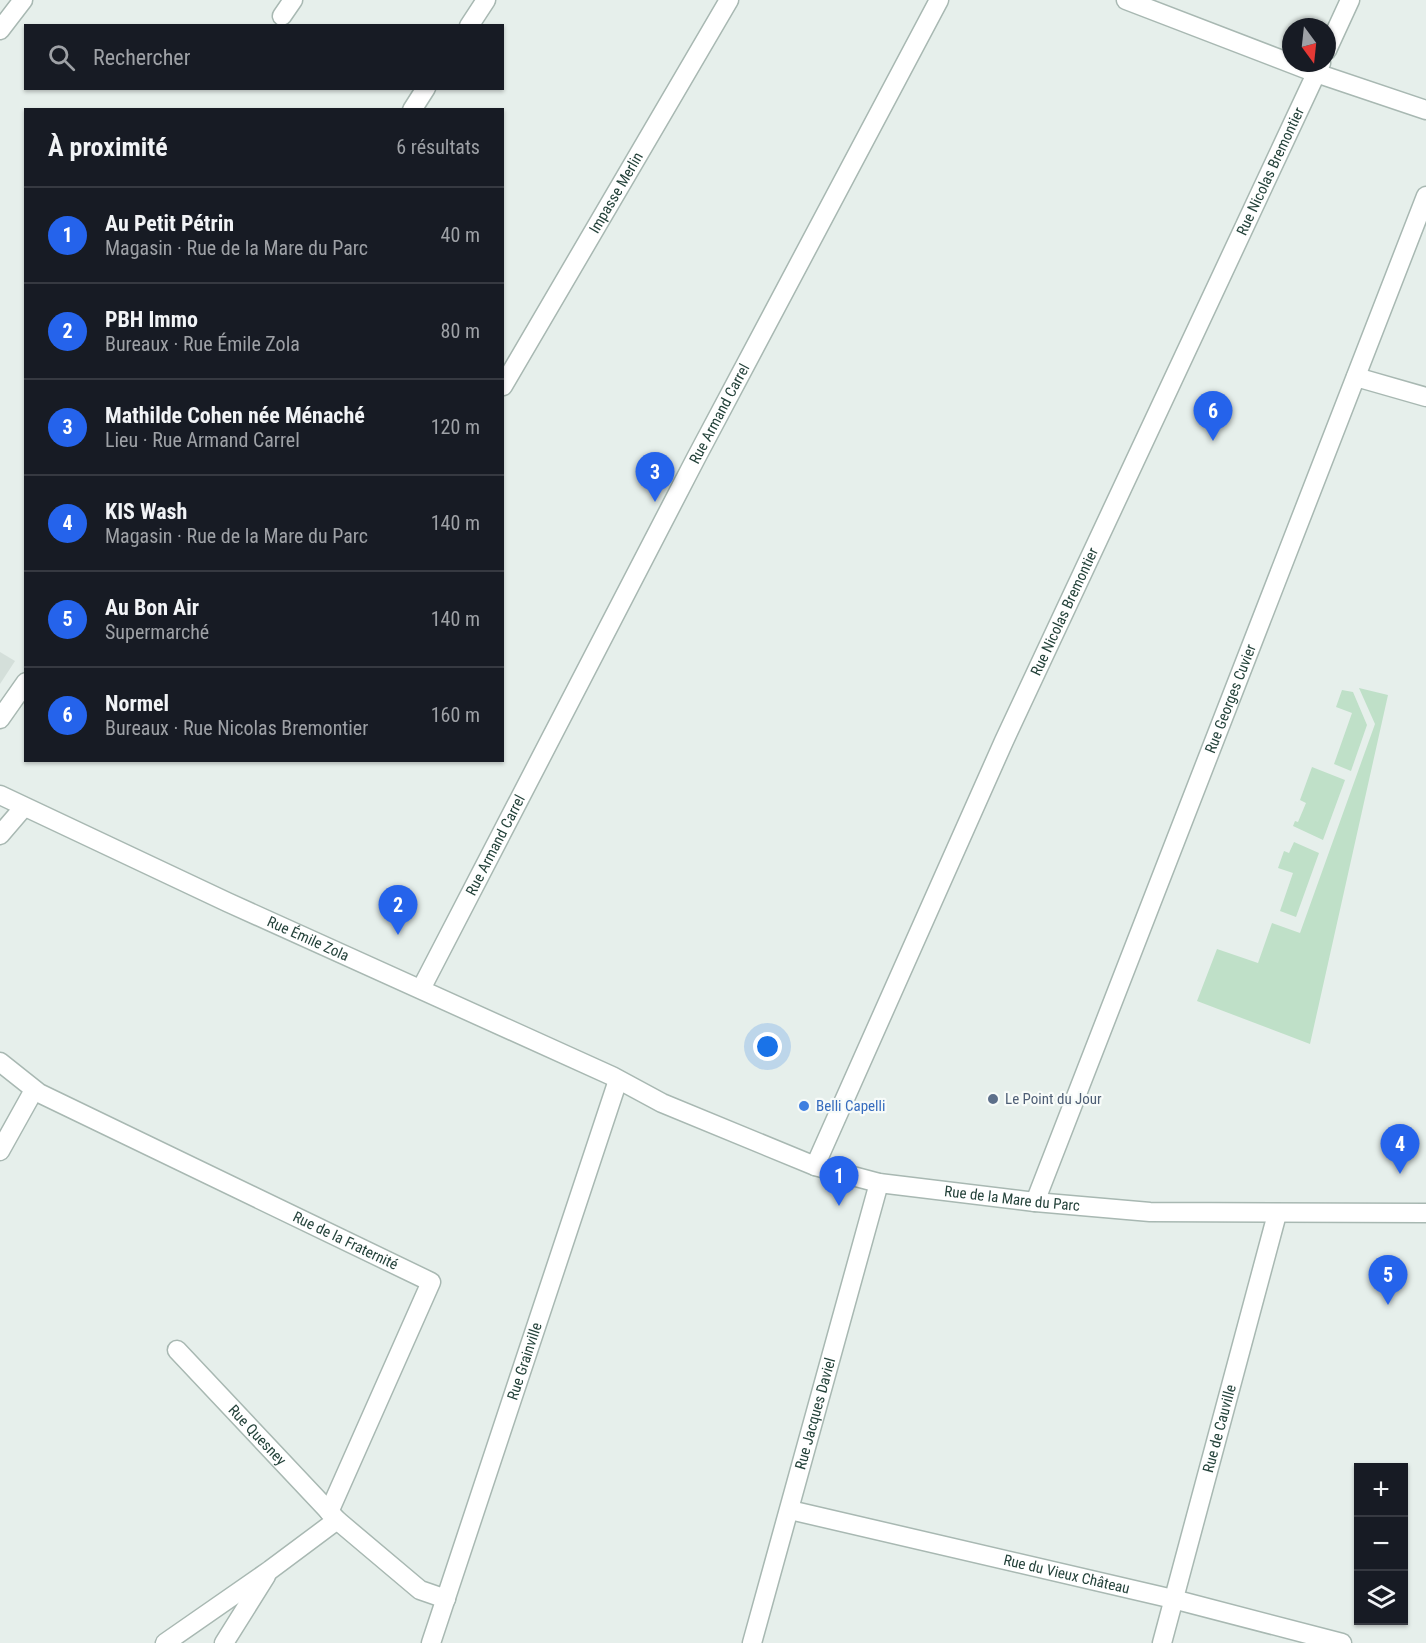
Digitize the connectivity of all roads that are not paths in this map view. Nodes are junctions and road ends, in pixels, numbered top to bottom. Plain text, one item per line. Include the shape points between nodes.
1 (23, 0) edge
2 (293, 0) edge
3 (486, 0) edge
4 (729, 0) edge
5 (939, 0) edge
6 (1126, 0) edge
7 (1350, 0) edge
8 (282, 16) dead end
9 (470, 24) edge
10 (0, 30) edge
11 (1336, 30) edge
12 (1282, 55) edge
13 (1316, 72) edge
14 (1328, 72) edge
15 (425, 90) edge
16 (413, 108) edge
17 (1426, 110) edge
18 (1426, 196) edge
19 (1356, 377) junction
20 (504, 384) edge
21 (1426, 397) edge
22 (24, 685) edge
23 (0, 719) edge
24 (0, 795) edge
25 (24, 807) junction
26 (0, 835) edge
27 (422, 988) junction
28 (0, 1062) edge
29 (618, 1080) junction
30 (34, 1090) junction
31 (0, 1151) edge
32 (815, 1166) junction
33 (879, 1183) junction
34 (1035, 1202) junction
35 (1426, 1212) edge
36 (1277, 1214) junction
37 (177, 1350) dead end
38 (790, 1510) junction
39 (333, 1516) junction
40 (270, 1570) junction
41 (446, 1599) junction
42 (1173, 1599) junction
43 (165, 1643) edge
44 (224, 1643) edge
45 (431, 1643) edge
46 (752, 1643) edge
47 (1162, 1643) edge
48 (1342, 1643) edge

1 - 10 street
2 - 8 street
3 - 9 street
4 - 20 street, Impasse Merlin
5 - 27 street, Rue Armand Carrel
6 - 12 street
7 - 11 street
13 - 32 street, Rue Nicolas Bremontier via 1009,730
14 - 17 street
15 - 16 street
18 - 19 street, Rue Georges Cuvier
19 - 21 street
19 - 34 street, Rue Georges Cuvier
22 - 23 street
24 - 25 street, Rue Émile Zola
25 - 26 street
25 - 27 street, Rue Émile Zola
27 - 29 street, Rue Émile Zola
28 - 30 street
29 - 32 street, Rue de la Mare du Parc via 662,1103
29 - 41 street, Rue Grainville
30 - 31 street
30 - 39 street, Rue de la Fraternité via 431,1282
32 - 33 street, Rue de la Mare du Parc
33 - 34 street, Rue de la Mare du Parc
33 - 38 street, Rue Jacques Daviel
34 - 36 street, Rue de la Mare du Parc via 1150,1212
35 - 36 street, Rue de la Mare du Parc
36 - 42 street, Rue de Cauville
37 - 39 street, Rue Quesney
38 - 42 street, Rue du Vieux Château
38 - 46 street, Rue Jacques Daviel
39 - 40 street
39 - 41 street, Rue Quesney via 420,1590
40 - 43 street
40 - 44 street
41 - 45 street, Rue Grainville
42 - 47 street, Rue de Cauville
42 - 48 street, Rue du Vieux Château

